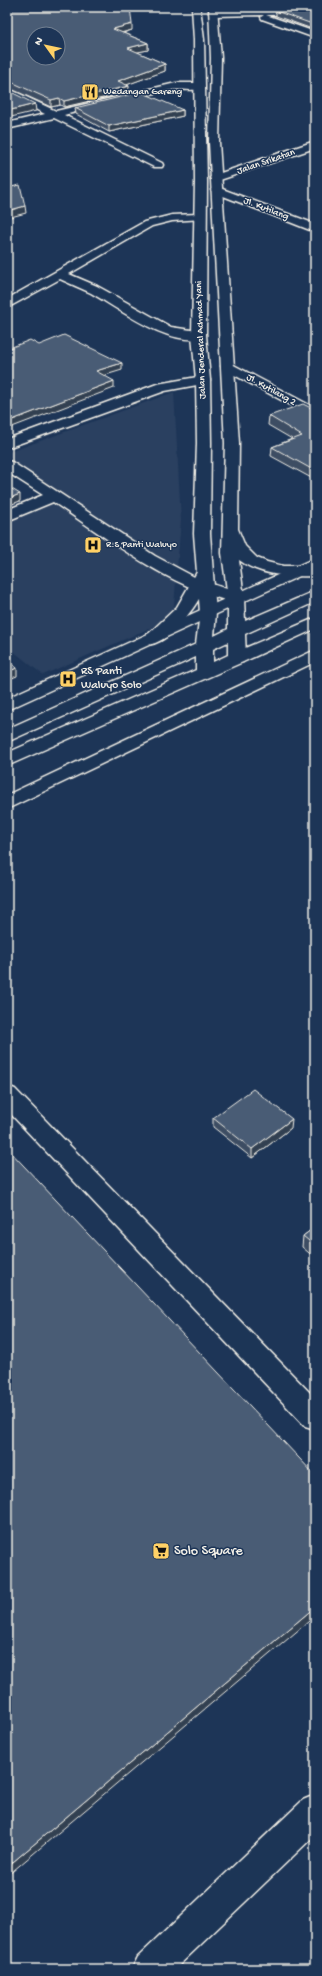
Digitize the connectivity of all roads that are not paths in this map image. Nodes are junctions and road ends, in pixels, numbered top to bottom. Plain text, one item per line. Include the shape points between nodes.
1 (196, 7) edge
2 (213, 10) edge
3 (315, 11) edge
4 (253, 12) junction
5 (315, 35) edge
6 (199, 58) junction
7 (216, 58) junction
8 (199, 86) junction
9 (215, 86) junction
10 (7, 91) edge
11 (54, 114) junction
12 (7, 126) edge
13 (315, 144) edge
14 (158, 165) dead end
15 (216, 184) junction
16 (199, 217) junction
17 (315, 228) edge
18 (59, 274) junction
19 (7, 304) edge
20 (199, 335) junction
21 (228, 366) junction
22 (203, 380) junction
23 (315, 414) edge
24 (204, 443) junction
25 (232, 443) junction
26 (7, 444) edge
27 (7, 465) edge
28 (54, 496) junction
29 (7, 516) edge
30 (231, 526) junction
31 (315, 563) edge
32 (297, 571) junction
33 (315, 571) edge
34 (202, 587) junction
35 (315, 596) edge
36 (236, 598) junction
37 (208, 614) junction
38 (315, 623) edge
39 (238, 631) junction
40 (151, 640) junction
41 (204, 646) junction
42 (315, 655) edge
43 (237, 658) junction
44 (205, 673) junction
45 (7, 705) edge
46 (7, 736) edge
47 (7, 760) edge
48 (7, 803) edge
49 (7, 1095) edge
50 (315, 1417) edge
51 (315, 1812) edge
52 (150, 1969) edge

1 - 6 main road, Jalan Jenderal Achmad Yani
2 - 4 main road
2 - 7 main road, Jalan Jenderal Achmad Yani
3 - 4 main road
4 - 5 main road
6 - 7 main road
6 - 8 main road, Jalan Jenderal Achmad Yani
7 - 9 main road, Jalan Jenderal Achmad Yani
8 - 9 main road
8 - 11 main road via 165,88
8 - 16 main road, Jalan Jenderal Achmad Yani
9 - 15 main road, Jalan Jenderal Achmad Yani
10 - 11 main road
11 - 12 main road
11 - 14 main road
13 - 15 main road, Jalan Srikatan
15 - 17 main road, Jl. Kutilang
15 - 21 main road, Jalan Jenderal Achmad Yani
16 - 18 main road via 172,218 148,224
16 - 20 main road, Jalan Jenderal Achmad Yani
18 - 19 main road
18 - 20 main road via 93,289 166,330
20 - 22 main road, Jalan Jenderal Achmad Yani
21 - 23 main road, Jl. Kutilang 2
21 - 25 main road, Jalan Jenderal Achmad Yani
22 - 24 main road, Jalan Jenderal Achmad Yani
22 - 26 main road via 162,387
24 - 25 main road
24 - 34 main road, Jalan Jenderal Achmad Yani via 202,534 206,570
25 - 30 main road, Jalan Jenderal Achmad Yani
27 - 28 main road
28 - 29 main road
28 - 34 main road via 149,559
30 - 32 main road via 237,546 245,556 272,568
30 - 36 main road, Jalan Jenderal Achmad Yani via 230,553
31 - 32 main road
32 - 33 main road
32 - 36 main road
34 - 36 main road
34 - 37 main road
34 - 40 main road via 181,615
35 - 39 main road
36 - 37 main road
36 - 39 main road, Jalan Jenderal Achmad Yani
37 - 40 main road
37 - 41 main road
38 - 43 main road
39 - 41 main road
39 - 43 main road, Jalan Jenderal Achmad Yani
40 - 45 main road
41 - 44 main road
41 - 46 main road
42 - 48 main road
43 - 44 main road
44 - 47 main road
49 - 50 main road
51 - 52 main road

